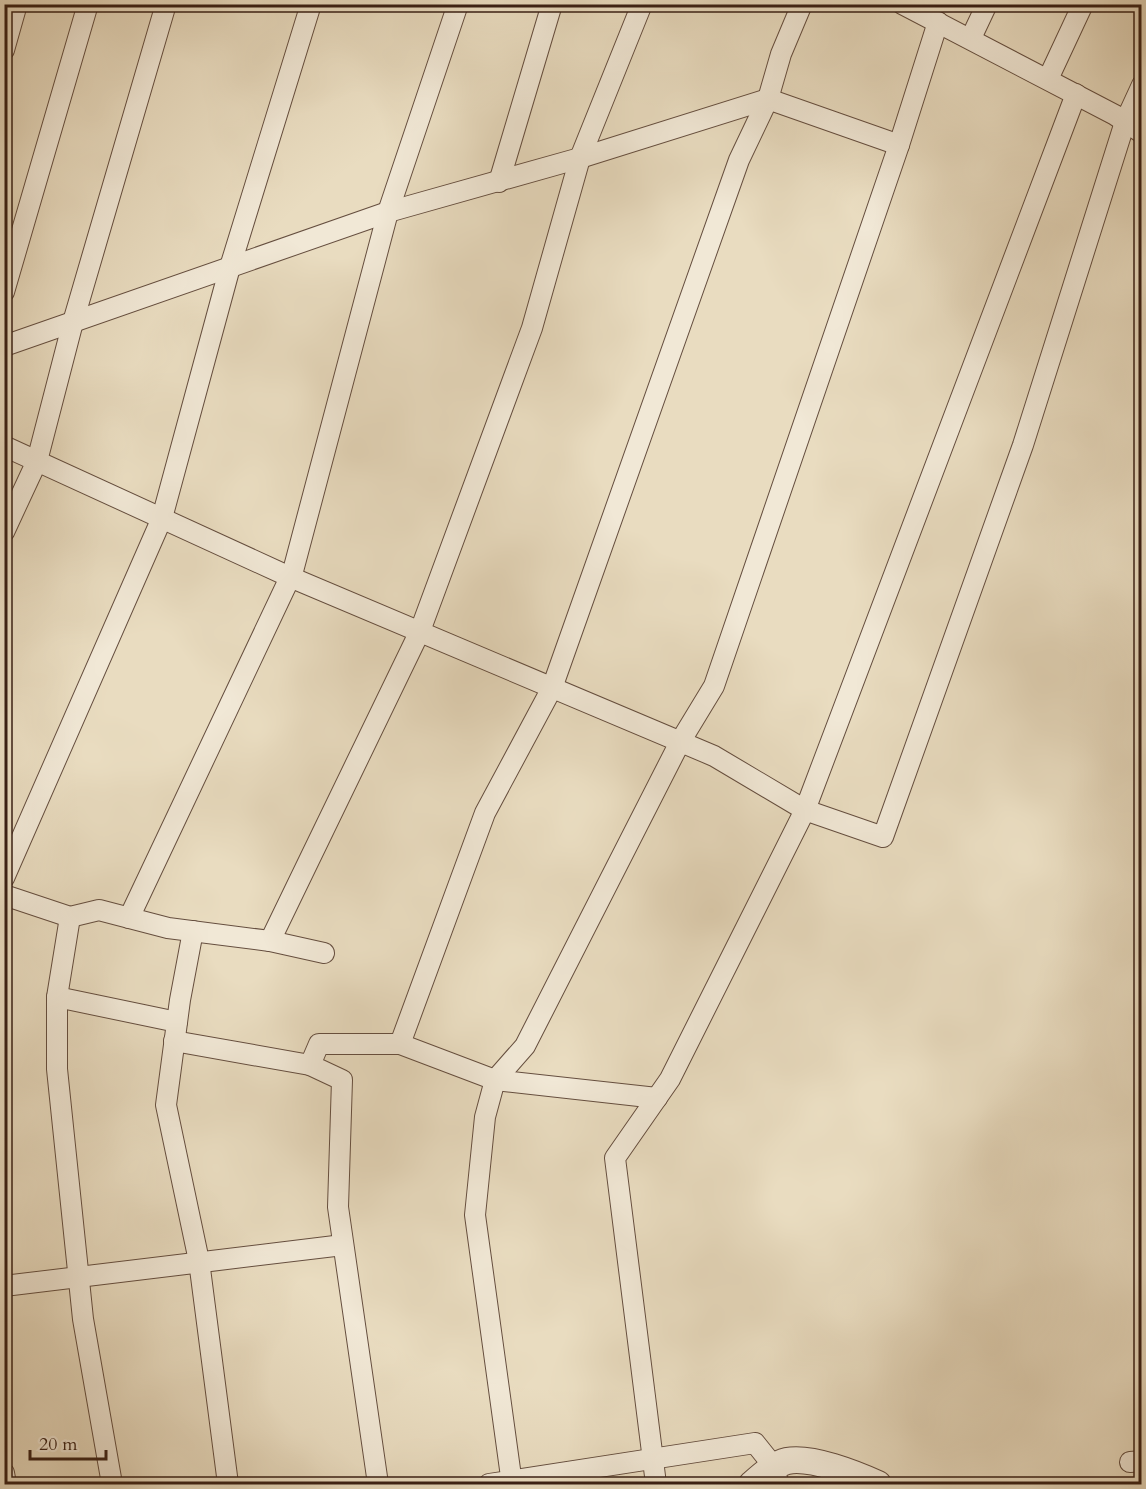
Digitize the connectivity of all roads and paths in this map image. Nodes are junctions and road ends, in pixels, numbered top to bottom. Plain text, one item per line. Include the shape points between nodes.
1 (17, 4) edge
2 (88, 4) edge
3 (166, 4) edge
4 (311, 4) edge
5 (458, 4) edge
6 (552, 4) edge
7 (642, 4) edge
8 (801, 4) edge
9 (902, 4) edge
10 (987, 4) edge
11 (1083, 4) edge
12 (938, 22) junction
13 (971, 38) junction
14 (4, 50) edge
15 (1048, 79) junction
16 (1142, 85) edge
17 (1076, 94) junction
18 (768, 99) junction
19 (1133, 127) edge
20 (899, 145) junction
21 (580, 158) junction
22 (499, 182) junction
23 (388, 212) junction
24 (230, 267) junction
25 (4, 292) edge
26 (73, 322) junction
27 (4, 346) edge
28 (4, 446) edge
29 (37, 461) junction
30 (162, 519) junction
31 (4, 532) edge
32 (290, 577) junction
33 (420, 632) junction
34 (552, 688) junction
35 (680, 742) junction
36 (805, 810) junction
37 (4, 878) edge
38 (4, 895) edge
39 (70, 917) junction
40 (129, 918) junction
41 (193, 931) junction
42 (270, 941) junction
43 (324, 953) dead end
44 (57, 997) junction
45 (176, 1032) junction
46 (400, 1044) junction
47 (310, 1065) junction
48 (495, 1080) junction
49 (657, 1098) junction
50 (343, 1245) junction
51 (199, 1261) junction
52 (79, 1277) junction
53 (4, 1286) edge
54 (653, 1459) junction
55 (4, 1473) edge
56 (776, 1476) edge
57 (512, 1483) edge
58 (6, 1485) edge
59 (112, 1485) edge
60 (228, 1485) edge
61 (378, 1485) edge
62 (489, 1485) edge
63 (656, 1485) edge
64 (752, 1485) edge
65 (878, 1485) edge

1 - 14 street
2 - 25 street
3 - 26 street
4 - 24 street
5 - 23 street
6 - 22 street
7 - 21 street
8 - 18 street
9 - 12 street
10 - 13 street
11 - 15 street
12 - 13 street
12 - 20 street
13 - 15 street
15 - 17 street
16 - 19 street
17 - 19 street
17 - 36 street
18 - 20 street
18 - 21 street
18 - 34 street via 739,160
19 - 36 street via 883,837
20 - 35 street via 714,686
21 - 22 street
21 - 33 street via 532,328
22 - 23 street
23 - 24 street
23 - 32 street
24 - 26 street
24 - 30 street
26 - 27 street
26 - 29 street
28 - 29 street
29 - 30 street
29 - 31 street
30 - 32 street
30 - 37 street
32 - 33 street
32 - 40 street
33 - 34 street
33 - 42 street
34 - 35 street
34 - 46 street via 485,813
35 - 36 street via 714,756
35 - 48 street via 525,1046
36 - 49 street
38 - 39 street
39 - 40 street via 99,910
39 - 44 street
40 - 41 street
41 - 42 street
41 - 45 street
42 - 43 street
44 - 45 street
44 - 52 street via 57,1069
45 - 47 street
45 - 51 street via 166,1105
46 - 47 street via 319,1044
46 - 48 street
47 - 50 street via 342,1080 338,1207
48 - 49 street
48 - 57 street via 485,1117 475,1215
49 - 54 street via 615,1158
50 - 51 street
50 - 61 street
51 - 52 street
51 - 60 street
52 - 53 street
52 - 59 street
54 - 56 street via 754,1443
54 - 57 street
54 - 63 street
55 - 58 street
56 - 64 street
56 - 65 street via 787,1461 816,1464
57 - 62 street

